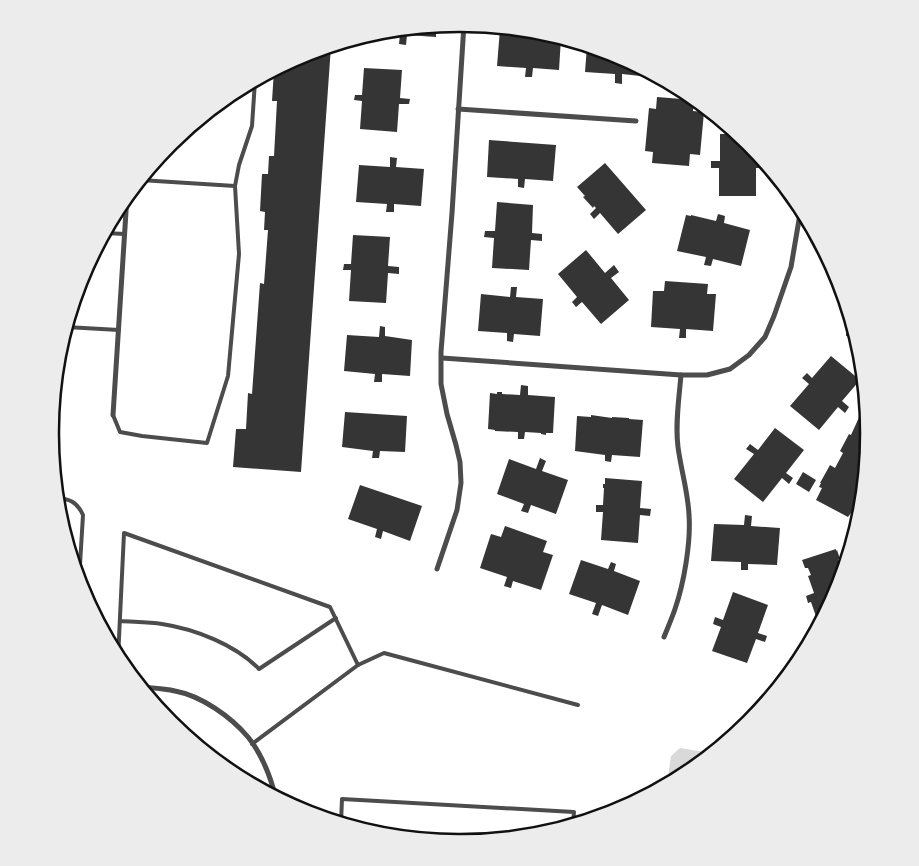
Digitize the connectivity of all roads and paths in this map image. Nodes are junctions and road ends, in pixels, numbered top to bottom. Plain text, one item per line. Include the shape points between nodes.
1 (463, 32) edge
2 (254, 89) edge
3 (458, 109) junction
4 (636, 122) dead end
5 (149, 181) edge
6 (235, 186) junction
7 (126, 210) edge
8 (799, 220) edge
9 (113, 233) edge
10 (125, 234) junction
11 (73, 328) edge
12 (119, 330) junction
13 (442, 358) junction
14 (681, 375) junction
15 (113, 415) joint
16 (65, 498) edge
17 (80, 561) edge
18 (437, 569) dead end
19 (336, 618) junction
20 (120, 622) junction
21 (664, 637) dead end
22 (119, 643) edge
23 (358, 665) junction
24 (151, 688) edge
25 (578, 705) dead end
26 (252, 744) junction
27 (273, 787) edge
28 (341, 815) edge
29 (574, 817) edge

1 - 3 street
2 - 6 lane via 252,126
3 - 4 street
3 - 13 street
5 - 6 lane
6 - 15 lane via 239,254 228,376 207,443 120,432
7 - 10 street
8 - 14 street via 791,266 765,338 749,356 730,369 707,375
9 - 10 lane
10 - 12 street
11 - 12 lane
12 - 15 street
13 - 14 street
13 - 18 street via 442,384 462,483 457,510
14 - 21 street via 678,447 686,484 689,535 676,607
16 - 17 lane via 79,507 83,514
19 - 20 lane via 259,669 226,644 205,635 162,624
19 - 20 lane via 330,607 124,533
19 - 23 lane
20 - 22 lane
23 - 25 lane via 384,653
23 - 26 lane
24 - 26 street via 197,698 222,713
26 - 27 street
28 - 29 lane via 342,799 574,812

